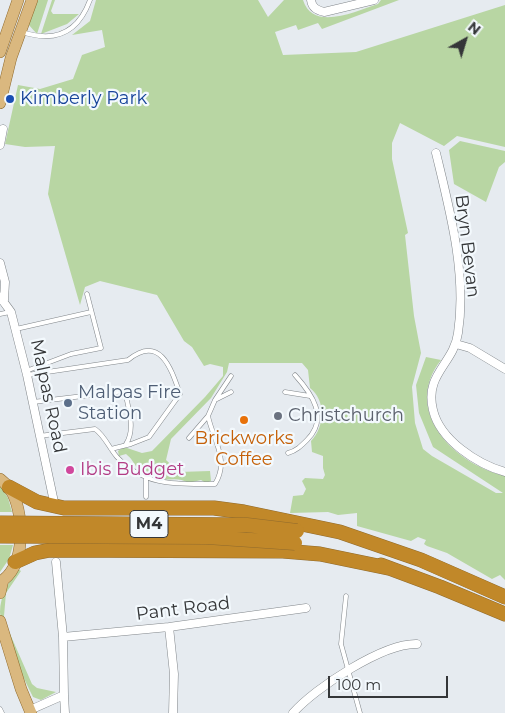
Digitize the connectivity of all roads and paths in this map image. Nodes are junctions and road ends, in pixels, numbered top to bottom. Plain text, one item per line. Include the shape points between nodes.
1 (18, 0) edge
2 (32, 0) edge
3 (90, 0) edge
4 (311, 0) edge
5 (374, 0) edge
6 (20, 31) junction
7 (0, 52) edge
8 (0, 103) edge
9 (3, 129) dead end
10 (0, 145) edge
11 (436, 153) dead end
12 (0, 263) edge
13 (87, 294) dead end
14 (2, 298) edge
15 (11, 312) junction
16 (91, 312) junction
17 (0, 314) edge
18 (16, 329) junction
19 (456, 344) junction
20 (505, 369) edge
21 (27, 373) junction
22 (296, 375) dead end
23 (231, 376) dead end
24 (231, 392) dead end
25 (285, 392) dead end
26 (310, 396) junction
27 (215, 400) junction
28 (32, 402) junction
29 (208, 416) junction
30 (39, 436) junction
31 (189, 438) dead end
32 (126, 444) junction
33 (111, 448) junction
34 (288, 453) dead end
35 (505, 472) edge
36 (146, 478) junction
37 (4, 483) edge
38 (146, 497) dead end
39 (54, 502) dead end
40 (0, 523) edge
41 (0, 536) edge
42 (296, 537) junction
43 (15, 562) junction
44 (56, 562) dead end
45 (2, 581) edge
46 (0, 593) edge
47 (346, 596) dead end
48 (505, 596) edge
49 (306, 608) dead end
50 (505, 614) edge
51 (0, 621) edge
52 (169, 627) junction
53 (63, 637) junction
54 (417, 644) dead end
55 (0, 652) edge
56 (348, 671) junction
57 (21, 689) junction
58 (64, 695) junction
59 (0, 709) edge
60 (30, 712) edge
61 (2, 713) edge
62 (66, 713) edge
63 (172, 713) edge
64 (293, 713) edge
65 (360, 713) edge

1 - 7 main road
2 - 6 main road
3 - 6 lane via 84,16 67,31 44,38
4 - 5 street via 316,10 324,12
6 - 8 main road
9 - 10 street
11 - 19 street, Bryn Bevan via 457,258 460,298
12 - 14 street, Malpas Road via 5,282
13 - 16 lane
14 - 15 street, Malpas Road
15 - 17 lane
15 - 18 street, Malpas Road
16 - 18 lane
16 - 21 lane via 101,348 71,354
18 - 21 street, Malpas Road
19 - 20 street via 470,348
19 - 35 street, Bryn Bevan via 432,386 437,422 449,438 476,459
21 - 28 street, Malpas Road
21 - 32 lane via 128,360 148,349 161,354 171,368 180,394 149,437
22 - 26 lane
23 - 27 lane
24 - 27 lane
25 - 26 lane
26 - 34 lane via 318,410 317,426 296,450
27 - 29 lane
28 - 30 street, Malpas Road
28 - 32 lane via 125,391 131,430
29 - 31 lane
29 - 36 lane via 221,455 221,472 215,484 171,483
30 - 33 lane via 94,430
30 - 39 street, Malpas Road
32 - 33 lane
33 - 36 lane via 128,468
36 - 38 lane
37 - 42 highway, M4 via 31,500 64,508 214,508
37 - 43 main road via 16,504 20,534
40 - 42 highway, M4, bridge via 246,525
41 - 42 highway, M4, bridge
42 - 43 highway, M4 via 50,550
42 - 48 highway, M4 via 396,551
42 - 50 highway, M4 via 440,586
43 - 45 main road
44 - 53 street
45 - 46 main road
47 - 56 lane via 341,644
49 - 52 street, Pant Road
51 - 57 main road
52 - 53 street, Pant Road
52 - 63 street via 174,674
53 - 58 street
54 - 56 street via 375,656
55 - 57 main road
56 - 64 street via 311,695
56 - 65 lane
57 - 60 main road
58 - 60 street
58 - 62 street
59 - 61 lane

